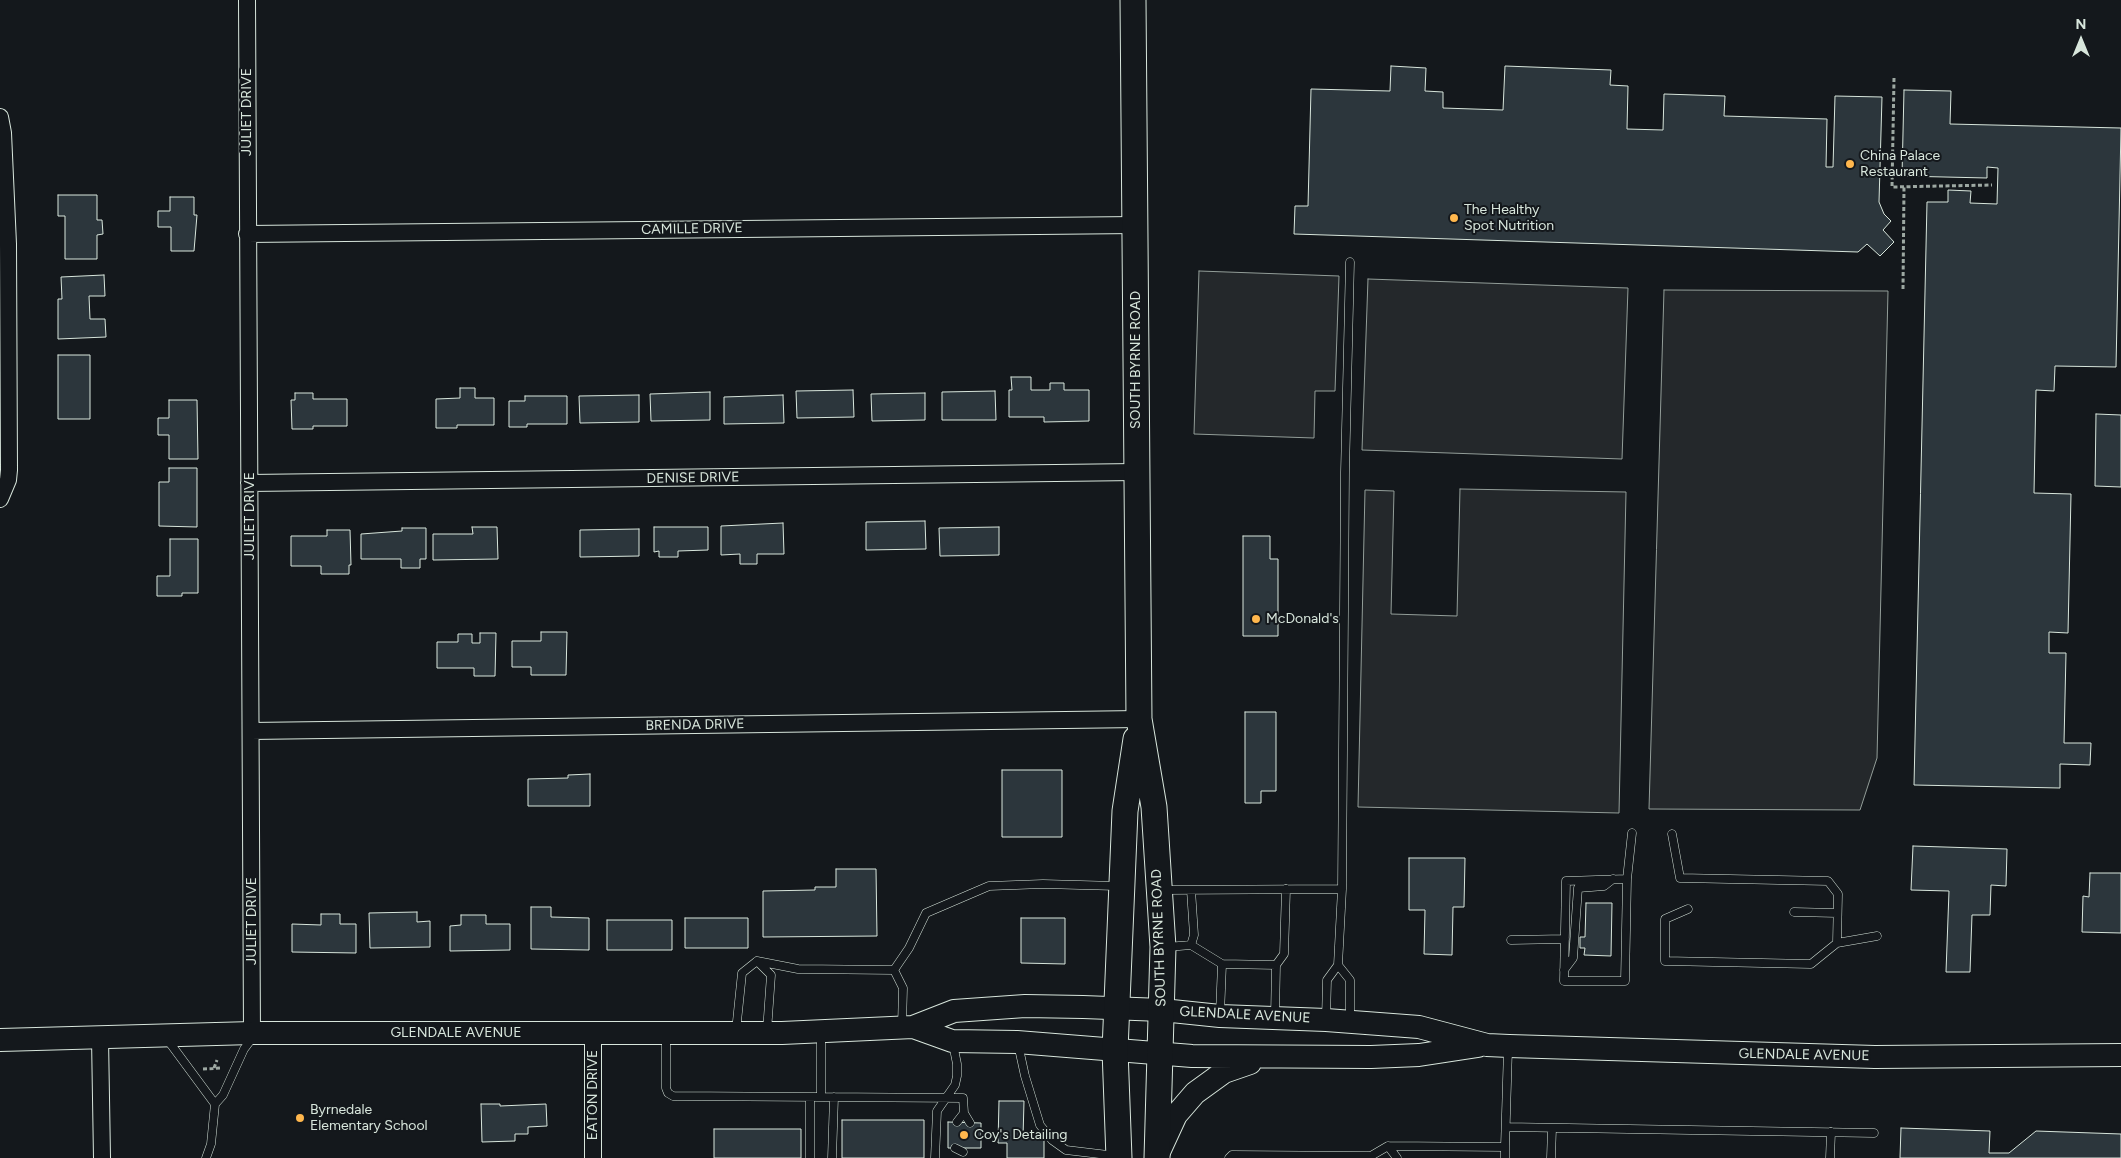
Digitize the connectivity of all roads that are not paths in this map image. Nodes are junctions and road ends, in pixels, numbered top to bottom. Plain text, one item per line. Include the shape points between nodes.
1 (246, 0) edge
2 (1133, 0) edge
3 (0, 117) edge
4 (1136, 225) junction
5 (247, 234) junction
6 (1350, 262) dead end
7 (4, 297) edge
8 (1136, 472) junction
9 (249, 483) junction
10 (0, 500) edge
11 (1139, 719) junction
12 (251, 730) junction
13 (1632, 833) dead end
14 (1672, 834) dead end
15 (1613, 879) junction
16 (1628, 879) junction
17 (1122, 886) junction
18 (1286, 889) junction
19 (1342, 889) junction
20 (1159, 890) junction
21 (1191, 890) junction
22 (1688, 909) dead end
23 (1794, 912) dead end
24 (1837, 913) junction
25 (1877, 936) dead end
26 (1564, 939) junction
27 (1511, 940) dead end
28 (1837, 943) junction
29 (1190, 945) junction
30 (1163, 947) junction
31 (757, 961) junction
32 (1222, 964) junction
33 (1276, 965) junction
34 (1338, 965) junction
35 (894, 970) junction
36 (1564, 970) junction
37 (1117, 1007) junction
38 (1162, 1010) junction
39 (1220, 1016) junction
40 (1275, 1018) junction
41 (1326, 1020) junction
42 (1350, 1022) junction
43 (907, 1027) junction
44 (821, 1031) junction
45 (593, 1032) junction
46 (254, 1033) junction
47 (666, 1033) junction
48 (736, 1033) junction
49 (767, 1033) junction
50 (164, 1036) junction
51 (100, 1038) junction
52 (0, 1040) edge
53 (952, 1041) junction
54 (1017, 1042) junction
55 (1498, 1046) junction
56 (1115, 1050) junction
57 (1160, 1053) junction
58 (2121, 1055) edge
59 (1267, 1057) junction
60 (810, 1097) junction
61 (821, 1097) junction
62 (834, 1097) junction
63 (946, 1098) junction
64 (214, 1104) junction
65 (964, 1113) junction
66 (956, 1122) dead end
67 (970, 1123) dead end
68 (1506, 1127) junction
69 (1552, 1128) junction
70 (1831, 1132) junction
71 (1874, 1133) dead end
72 (1388, 1146) junction
73 (1505, 1147) junction
74 (1119, 1157) edge
75 (1157, 1157) edge
76 (1371, 1157) edge
77 (102, 1158) edge
78 (206, 1158) edge
79 (593, 1158) edge
80 (810, 1158) edge
81 (832, 1158) edge
82 (935, 1158) edge
83 (1229, 1158) edge
84 (1397, 1158) edge
85 (1505, 1158) edge
86 (1551, 1158) edge
87 (1830, 1158) edge

1 - 5 street, JULIET DRIVE
2 - 4 main road, SOUTH BYRNE ROAD
3 - 7 street via 8,244
4 - 5 street, CAMILLE DRIVE
4 - 8 main road, SOUTH BYRNE ROAD
5 - 9 street, JULIET DRIVE
6 - 19 lane
7 - 10 street via 9,470
8 - 9 street, DENISE DRIVE
8 - 11 main road, SOUTH BYRNE ROAD
9 - 12 street, JULIET DRIVE
11 - 12 street, BRENDA DRIVE
11 - 17 main road, SOUTH BYRNE ROAD via 1124,811
11 - 20 main road, SOUTH BYRNE ROAD via 1154,807
12 - 46 street, JULIET DRIVE
13 - 16 lane
14 - 24 lane via 1680,878 1828,881 1838,894
15 - 16 lane
15 - 26 lane via 1566,881
15 - 36 lane via 1604,886 1578,888 1573,958
16 - 36 lane via 1625,981 1564,981
17 - 35 lane via 989,886 926,913
17 - 37 main road, SOUTH BYRNE ROAD
18 - 19 lane
18 - 21 lane
18 - 33 lane via 1284,954
19 - 34 lane
20 - 21 lane
20 - 30 main road, SOUTH BYRNE ROAD
21 - 29 lane via 1194,935
22 - 28 lane via 1665,919 1665,961 1811,964
23 - 24 lane
24 - 28 lane
25 - 28 lane
26 - 27 lane
26 - 36 lane
29 - 30 lane
29 - 32 lane
30 - 38 main road, SOUTH BYRNE ROAD
31 - 35 lane via 798,969
31 - 48 lane via 742,973
31 - 49 lane via 771,975
32 - 33 lane
32 - 39 lane
33 - 40 lane
34 - 41 lane via 1328,980
34 - 42 lane via 1350,980
35 - 43 lane via 902,988
37 - 38 main road, GLENDALE AVENUE
37 - 43 main road, GLENDALE AVENUE via 1025,1006 954,1011
37 - 56 main road, SOUTH BYRNE ROAD
38 - 39 main road, GLENDALE AVENUE
38 - 57 main road, SOUTH BYRNE ROAD
39 - 40 main road, GLENDALE AVENUE
40 - 41 main road, GLENDALE AVENUE
41 - 42 main road, GLENDALE AVENUE
42 - 55 main road, GLENDALE AVENUE via 1419,1028
43 - 44 main road, GLENDALE AVENUE
43 - 53 main road, GLENDALE AVENUE
44 - 49 main road, GLENDALE AVENUE
44 - 61 lane
45 - 46 main road, GLENDALE AVENUE
45 - 47 main road, GLENDALE AVENUE
45 - 79 street, EATON DRIVE
46 - 50 main road, GLENDALE AVENUE
46 - 64 lane via 223,1095
47 - 48 main road, GLENDALE AVENUE
47 - 60 lane via 666,1088 673,1096
48 - 49 main road, GLENDALE AVENUE
50 - 51 main road, GLENDALE AVENUE
50 - 64 lane
51 - 52 main road, GLENDALE AVENUE
51 - 77 street
53 - 54 main road, GLENDALE AVENUE
53 - 63 lane via 957,1076 955,1086
54 - 56 main road, GLENDALE AVENUE
54 - 74 lane via 1040,1124 1052,1140 1066,1150
55 - 58 main road, GLENDALE AVENUE via 1876,1057
55 - 59 main road, GLENDALE AVENUE via 1419,1056
55 - 68 lane
56 - 57 main road, GLENDALE AVENUE
56 - 74 main road, SOUTH BYRNE ROAD
57 - 59 main road, GLENDALE AVENUE
57 - 75 main road, SOUTH BYRNE ROAD
59 - 75 main road via 1224,1072 1195,1093 1176,1115
60 - 61 lane
60 - 80 lane
61 - 62 lane
62 - 63 lane
62 - 81 lane
63 - 65 lane via 963,1098
63 - 82 lane via 937,1111
64 - 78 lane via 211,1144
65 - 66 lane
65 - 67 lane
68 - 69 lane
68 - 73 lane
69 - 70 lane
69 - 86 lane
70 - 71 lane
70 - 87 lane
72 - 73 lane
72 - 76 lane
72 - 84 lane
73 - 85 lane
76 - 83 lane via 1232,1154

